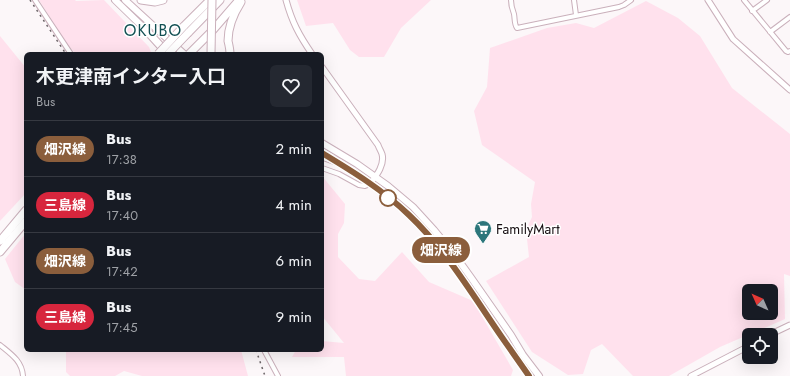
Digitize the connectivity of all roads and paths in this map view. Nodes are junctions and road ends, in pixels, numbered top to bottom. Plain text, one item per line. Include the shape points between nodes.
1 (35, 0) edge
2 (115, 0) edge
3 (125, 0) edge
4 (141, 0) edge
5 (163, 0) edge
6 (211, 0) edge
7 (220, 0) edge
8 (239, 0) edge
9 (242, 0) edge
10 (286, 0) edge
11 (511, 0) edge
12 (574, 0) edge
13 (631, 0) edge
14 (717, 0) edge
15 (744, 0) edge
16 (767, 0) edge
17 (710, 2) edge
18 (752, 11) junction
19 (576, 15) junction
20 (790, 17) edge
21 (146, 30) junction
22 (185, 30) junction
23 (770, 32) junction
24 (790, 51) edge
25 (70, 52) edge
26 (160, 52) edge
27 (166, 52) edge
28 (169, 52) edge
29 (172, 52) edge
30 (182, 52) edge
31 (191, 52) edge
32 (211, 52) edge
33 (230, 52) edge
34 (311, 52) edge
35 (324, 71) edge
36 (790, 90) edge
37 (324, 144) edge
38 (324, 154) edge
39 (324, 157) edge
40 (336, 161) junction
41 (324, 169) edge
42 (376, 176) junction
43 (370, 184) junction
44 (24, 212) edge
45 (24, 223) edge
46 (0, 241) edge
47 (0, 252) edge
48 (790, 325) edge
49 (778, 331) edge
50 (0, 345) edge
51 (742, 350) edge
52 (265, 352) edge
53 (23, 376) edge
54 (278, 376) edge
55 (529, 376) edge
56 (539, 376) edge
57 (691, 376) edge

1 - 25 street
2 - 21 highway
3 - 30 highway
4 - 5 highway
6 - 22 highway
6 - 32 highway, bridge
7 - 22 highway
8 - 31 highway
9 - 33 highway via 230,28
10 - 34 street via 290,16
11 - 19 street via 517,28
12 - 19 street
13 - 19 street via 619,7
14 - 17 street
15 - 18 street
16 - 18 street
17 - 36 street via 733,39
18 - 23 street
20 - 23 street
21 - 27 highway
21 - 29 highway
22 - 26 highway, bridge
22 - 28 highway, bridge
23 - 24 street via 786,52
35 - 42 street via 382,154 383,161
37 - 42 highway
38 - 40 highway
39 - 40 highway
40 - 43 highway
41 - 43 street via 359,185
42 - 43 street
42 - 56 highway via 413,207 457,258
43 - 55 highway via 408,214 441,250
44 - 46 highway
45 - 47 highway
48 - 49 street
50 - 53 street via 20,364
51 - 57 street
52 - 54 street

